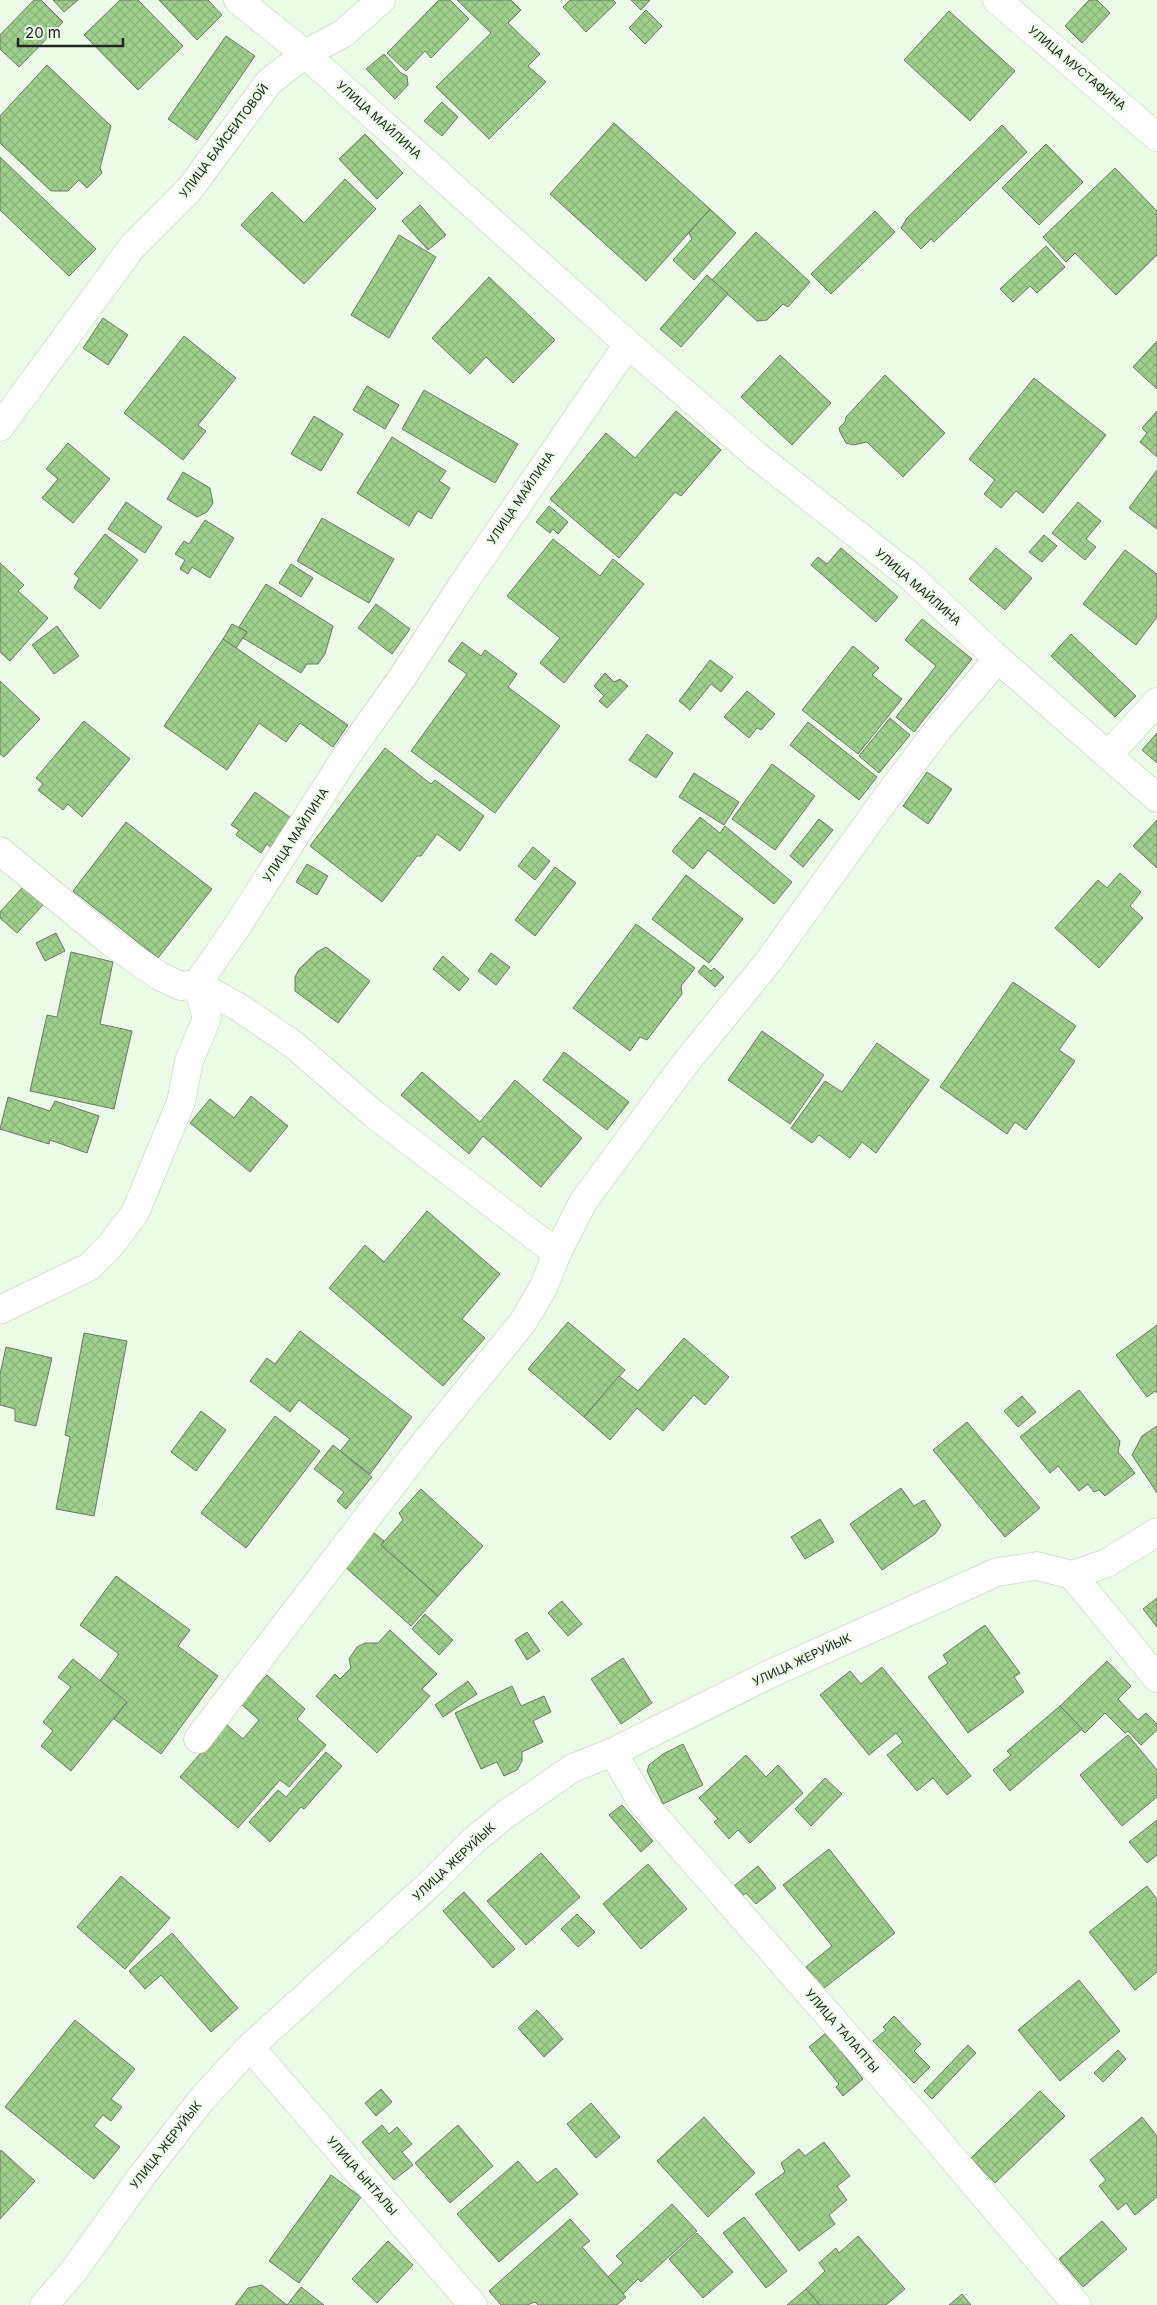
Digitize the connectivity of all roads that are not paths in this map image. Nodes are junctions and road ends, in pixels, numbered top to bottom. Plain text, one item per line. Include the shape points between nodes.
1 (238, 0) edge
2 (381, 0) edge
3 (997, 0) edge
4 (305, 54) junction
5 (1157, 137) edge
6 (628, 344) junction
7 (0, 427) edge
8 (998, 659) junction
9 (1157, 702) edge
10 (1108, 756) junction
11 (1157, 798) edge
12 (0, 851) edge
13 (197, 984) junction
14 (557, 1253) junction
15 (0, 1310) edge
16 (1157, 1532) edge
17 (1072, 1575) junction
18 (1157, 1678) edge
19 (198, 1739) dead end
20 (613, 1752) junction
21 (250, 2047) junction
22 (44, 2305) edge
23 (473, 2305) edge
24 (1077, 2305) edge

1 - 4 street, УЛИЦА МАЙЛИНА
2 - 4 street, УЛИЦА БАЙСЕИТОВОЙ via 344,33
3 - 5 street, УЛИЦА МУСТАФИНА
4 - 6 street, УЛИЦА МАЙЛИНА
4 - 7 street, УЛИЦА БАЙСЕИТОВОЙ via 268,82 189,190 132,247
6 - 8 street, УЛИЦА МАЙЛИНА via 757,456 910,576
6 - 13 street, УЛИЦА МАЙЛИНА via 460,587
8 - 10 street, УЛИЦА МАЙЛИНА
8 - 14 street via 894,786 768,962 684,1065 583,1202
9 - 10 street
10 - 11 street, УЛИЦА МАЙЛИНА
12 - 13 street via 112,943 159,976 181,986
13 - 14 street via 240,1008 294,1045 375,1114
13 - 15 street via 207,1018 189,1061 181,1102 135,1213 89,1267
14 - 19 street via 544,1286 522,1322 415,1455
16 - 17 street via 1107,1562
17 - 18 street
17 - 20 street, УЛИЦА ЖЕРУЙЫК via 1037,1566 997,1572 772,1673
20 - 21 street, УЛИЦА ЖЕРУЙЫК via 573,1768 506,1814
20 - 24 street, УЛИЦА ТАЛАПТЫ via 640,1801 922,2122
21 - 22 street, УЛИЦА ЖЕРУЙЫК via 202,2099 73,2272
21 - 23 street, УЛИЦА ЫНТАЛЫ

